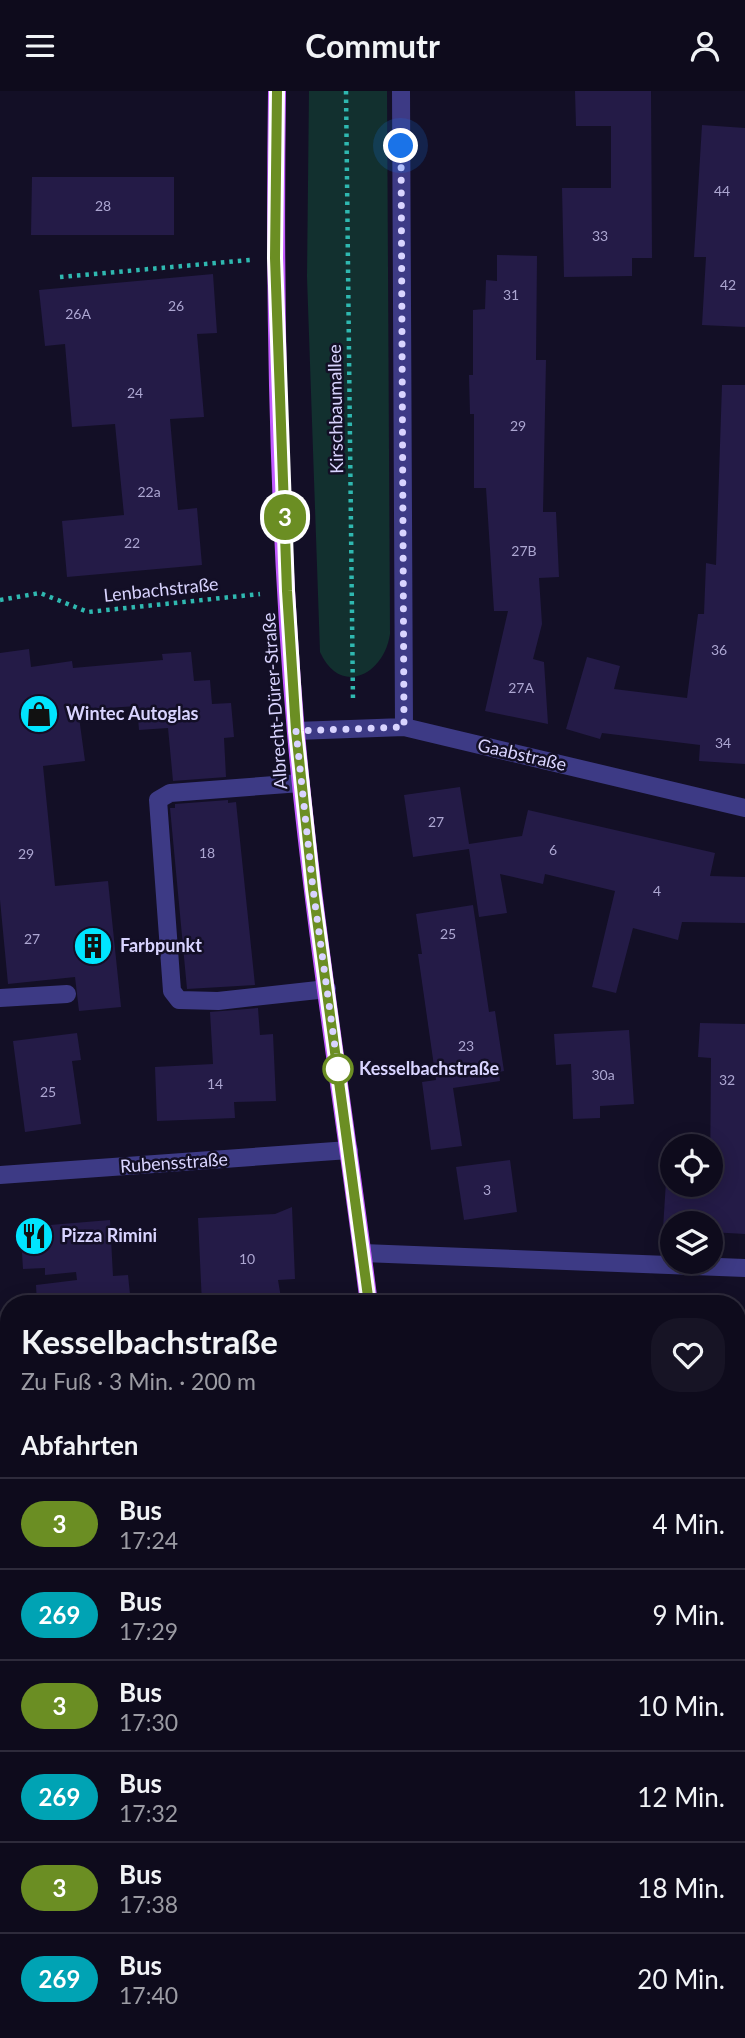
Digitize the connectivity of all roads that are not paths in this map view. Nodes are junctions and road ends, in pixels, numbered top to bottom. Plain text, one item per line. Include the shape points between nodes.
1 (278, 91) edge
2 (401, 91) edge
3 (404, 727) junction
4 (296, 731) junction
5 (301, 783) junction
6 (745, 808) edge
7 (327, 989) junction
8 (67, 994) dead end
9 (0, 999) edge
10 (349, 1150) junction
11 (0, 1175) edge
12 (363, 1253) junction
13 (745, 1269) edge
14 (368, 1295) edge

1 - 4 main road, Albrecht-Dürer-Straße via 275,258
2 - 3 street
3 - 4 street, Gaabstraße
3 - 6 street, Gaabstraße
4 - 5 main road, Albrecht-Dürer-Straße
5 - 7 main road, Albrecht-Dürer-Straße
5 - 7 street via 170,793 158,800 172,992 178,1000 218,1001
7 - 10 main road, Albrecht-Dürer-Straße
8 - 9 street
10 - 11 street, Rubensstraße
10 - 12 main road, Albrecht-Dürer-Straße
12 - 13 street
12 - 14 main road, Albrecht-Dürer-Straße

